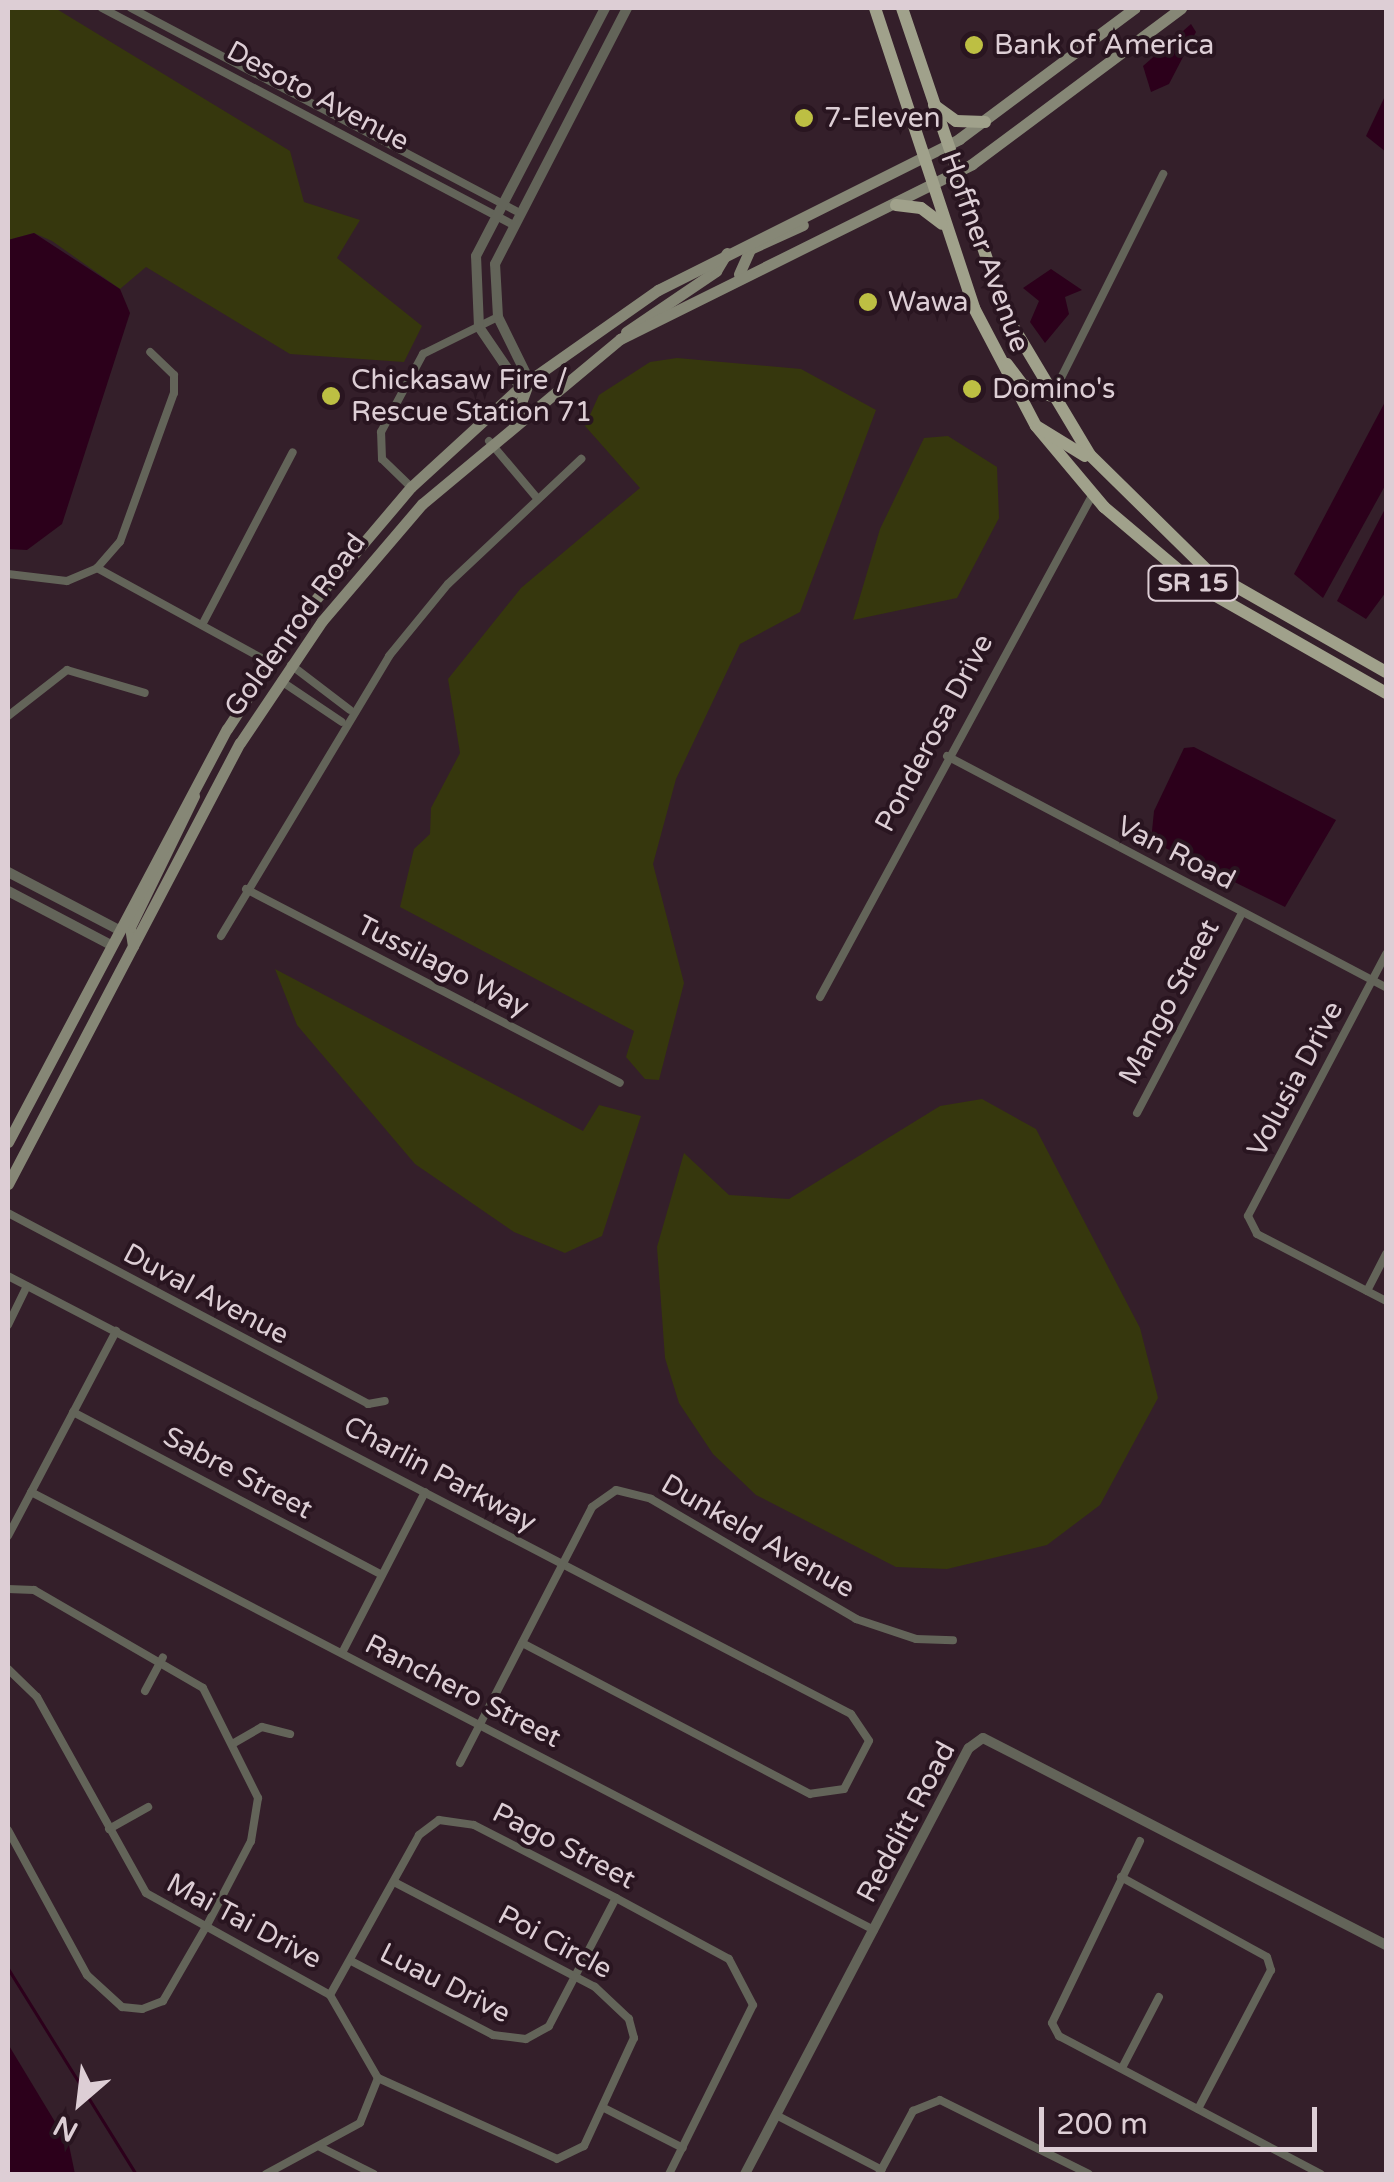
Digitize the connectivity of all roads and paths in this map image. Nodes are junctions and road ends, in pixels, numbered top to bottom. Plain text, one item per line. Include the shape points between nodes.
1 (102, 8) edge
2 (132, 8) edge
3 (605, 8) edge
4 (627, 8) edge
5 (874, 8) edge
6 (902, 8) edge
7 (1135, 8) edge
8 (1174, 11) edge
9 (932, 103) junction
10 (986, 122) junction
11 (946, 146) junction
12 (923, 159) junction
13 (954, 173) junction
14 (1163, 174) dead end
15 (932, 186) junction
16 (502, 204) junction
17 (896, 205) junction
18 (826, 207) junction
19 (519, 213) junction
20 (496, 216) junction
21 (513, 225) junction
22 (945, 228) junction
23 (727, 252) junction
24 (738, 274) junction
25 (974, 308) junction
26 (498, 317) junction
27 (479, 327) junction
28 (620, 339) junction
29 (150, 352) dead end
30 (525, 383) junction
31 (1052, 396) junction
32 (510, 422) junction
33 (1036, 426) junction
34 (488, 440) junction
35 (293, 452) dead end
36 (581, 458) dead end
37 (411, 487) junction
38 (1092, 494) junction
39 (537, 498) junction
40 (1133, 506) junction
41 (97, 568) junction
42 (8, 574) edge
43 (202, 624) junction
44 (269, 662) junction
45 (291, 666) junction
46 (1386, 672) edge
47 (281, 681) junction
48 (1383, 690) edge
49 (326, 691) junction
50 (146, 693) dead end
51 (317, 704) junction
52 (350, 710) junction
53 (8, 716) edge
54 (342, 722) junction
55 (947, 756) junction
56 (197, 782) junction
57 (8, 872) edge
58 (246, 889) junction
59 (8, 892) edge
60 (1242, 913) junction
61 (119, 930) junction
62 (221, 936) dead end
63 (111, 946) junction
64 (133, 946) junction
65 (1386, 954) edge
66 (1373, 980) junction
67 (114, 983) junction
68 (1386, 987) edge
69 (820, 997) dead end
70 (620, 1083) dead end
71 (1136, 1113) dead end
72 (8, 1142) edge
73 (8, 1184) edge
74 (8, 1213) edge
75 (1386, 1254) edge
76 (8, 1276) edge
77 (27, 1286) junction
78 (1367, 1290) junction
79 (1386, 1301) edge
80 (8, 1325) edge
81 (116, 1330) junction
82 (386, 1401) dead end
83 (73, 1412) junction
84 (31, 1492) junction
85 (425, 1492) junction
86 (8, 1536) edge
87 (564, 1564) junction
88 (382, 1575) junction
89 (8, 1588) edge
90 (953, 1640) dead end
91 (522, 1644) junction
92 (342, 1654) junction
93 (163, 1657) junction
94 (8, 1669) edge
95 (144, 1690) dead end
96 (480, 1725) junction
97 (290, 1734) dead end
98 (234, 1743) junction
99 (460, 1763) dead end
100 (148, 1807) dead end
101 (8, 1830) edge
102 (109, 1830) junction
103 (1140, 1841) dead end
104 (1121, 1877) junction
105 (394, 1882) junction
106 (616, 1898) junction
107 (206, 1925) junction
108 (874, 1930) junction
109 (1386, 1945) edge
110 (352, 1962) junction
111 (574, 1977) junction
112 (330, 1995) junction
113 (1158, 1998) dead end
114 (1122, 2068) junction
115 (378, 2078) junction
116 (606, 2109) junction
117 (1198, 2109) junction
118 (776, 2115) junction
119 (320, 2146) junction
120 (682, 2148) junction
121 (880, 2172) edge
122 (266, 2174) edge
123 (374, 2174) edge
124 (669, 2174) edge
125 (745, 2174) edge
126 (1090, 2174) edge
127 (1321, 2174) edge

1 - 20 street, Desoto Avenue
2 - 16 street, Desoto Avenue
3 - 16 street
4 - 19 street
5 - 12 main road, Hoffner Avenue / SR 15
6 - 9 main road, Hoffner Avenue / SR 15
7 - 10 main road, Goldenrod Road
8 - 13 main road, Goldenrod Road
9 - 10 main road via 956,121
9 - 11 main road, Hoffner Avenue / SR 15
10 - 11 main road, Goldenrod Road
11 - 12 main road, Goldenrod Road
11 - 13 main road, Hoffner Avenue / SR 15
12 - 15 main road, Hoffner Avenue / SR 15
12 - 18 main road, Goldenrod Road
13 - 15 main road, Goldenrod Road
13 - 31 main road, Hoffner Avenue / SR 15 via 1005,313
14 - 31 street
15 - 17 main road, Goldenrod Road
15 - 22 main road, Hoffner Avenue / SR 15
16 - 19 street, Desoto Avenue
16 - 20 street
17 - 22 main road via 921,208
17 - 24 main road, Goldenrod Road
18 - 23 main road, Goldenrod Road
18 - 24 main road via 750,250
19 - 21 street
20 - 21 street, Desoto Avenue
20 - 27 street via 472,272
21 - 26 street via 492,277
22 - 25 main road, Hoffner Avenue / SR 15
23 - 28 main road via 716,271 635,320
23 - 30 main road, Goldenrod Road
24 - 28 main road, Goldenrod Road
25 - 31 main road via 1012,374
25 - 33 main road, Hoffner Avenue / SR 15
26 - 27 street
26 - 30 street
27 - 30 street
27 - 37 street via 423,354 381,432 382,458
28 - 32 main road, Goldenrod Road
29 - 41 street via 174,375 174,393 130,519
30 - 32 main road
30 - 37 main road, Goldenrod Road
31 - 40 main road, Hoffner Avenue / SR 15
32 - 34 main road, Goldenrod Road
33 - 38 main road, Hoffner Avenue / SR 15
33 - 40 main road via 1068,441
34 - 39 street
34 - 45 main road, Goldenrod Road via 373,556
35 - 43 street
36 - 39 street
37 - 44 main road, Goldenrod Road
38 - 48 main road, Hoffner Avenue / SR 15 via 1216,600
38 - 55 street, Ponderosa Drive
39 - 52 street via 448,584
40 - 46 main road, Hoffner Avenue / SR 15 via 1243,595
41 - 42 street via 40,583
41 - 43 street
43 - 44 street
44 - 56 main road, Goldenrod Road
45 - 47 main road, Goldenrod Road
45 - 49 street
47 - 51 street
47 - 64 main road, Goldenrod Road
49 - 51 street
49 - 52 street
50 - 53 street via 67,670
51 - 54 street
52 - 54 street
54 - 58 street
55 - 60 street, Van Road
55 - 69 street, Ponderosa Drive
56 - 61 main road, Goldenrod Road
56 - 64 main road via 190,814 130,927
57 - 61 street
58 - 62 street
58 - 70 street, Tussilago Way
59 - 63 street
60 - 66 street, Van Road
60 - 71 street, Mango Street
61 - 63 main road, Goldenrod Road
61 - 67 main road
63 - 72 main road, Goldenrod Road
64 - 67 main road, Goldenrod Road
65 - 66 street, Volusia Drive
66 - 68 street, Van Road
66 - 78 street, Volusia Drive via 1250,1227
67 - 73 main road, Goldenrod Road
74 - 82 street, Duval Avenue via 368,1404
75 - 78 street
76 - 77 street, Charlin Parkway
77 - 80 street
77 - 81 street, Charlin Parkway
78 - 79 street
81 - 83 street
81 - 85 street, Charlin Parkway
83 - 84 street
83 - 88 street, Sabre Street
84 - 86 street
84 - 92 street, Ranchero Street
85 - 87 street, Charlin Parkway
85 - 88 street
87 - 90 street, Dunkeld Avenue via 602,1496 635,1491 856,1619 916,1639
87 - 91 street, Dunkeld Avenue
87 - 91 street, Charlin Parkway via 850,1714 870,1741 844,1788 810,1794
88 - 92 street
89 - 93 street via 34,1590
91 - 96 street, Dunkeld Avenue
92 - 96 street, Ranchero Street
93 - 95 street
93 - 98 street via 202,1688
94 - 102 street, Mai Tai Drive via 37,1697
96 - 99 street, Dunkeld Avenue
96 - 108 street, Ranchero Street
97 - 98 street via 262,1728
98 - 107 street via 258,1798 257,1823
100 - 102 street
101 - 107 street via 87,1975 122,2007 163,2001
102 - 107 street, Mai Tai Drive via 146,1893
103 - 104 street
104 - 114 street via 1052,2023
104 - 117 street via 1267,1957 1271,1970
105 - 106 street, Pago Street via 419,1835 454,1818
105 - 110 street, Pago Street
105 - 111 street, Poi Circle
106 - 111 street, Luau Drive
106 - 120 street, Pago Street via 729,1959 753,2004 747,2028
107 - 112 street, Mai Tai Drive
108 - 109 street, Redditt Road via 969,1748 990,1738
108 - 118 street, Redditt Road
110 - 111 street, Luau Drive via 510,2041 549,2026
110 - 112 street, Pago Street
111 - 116 street, Poi Circle via 613,1999 634,2038
112 - 115 street, Mai Tai Drive
113 - 114 street
114 - 117 street
115 - 116 street, Poi Circle via 535,2156 557,2159 584,2146
115 - 119 street via 360,2123
116 - 120 street
117 - 127 street
118 - 121 street
118 - 125 street, Redditt Road
119 - 122 street
119 - 123 street
120 - 124 street
121 - 126 street via 913,2111 940,2100

